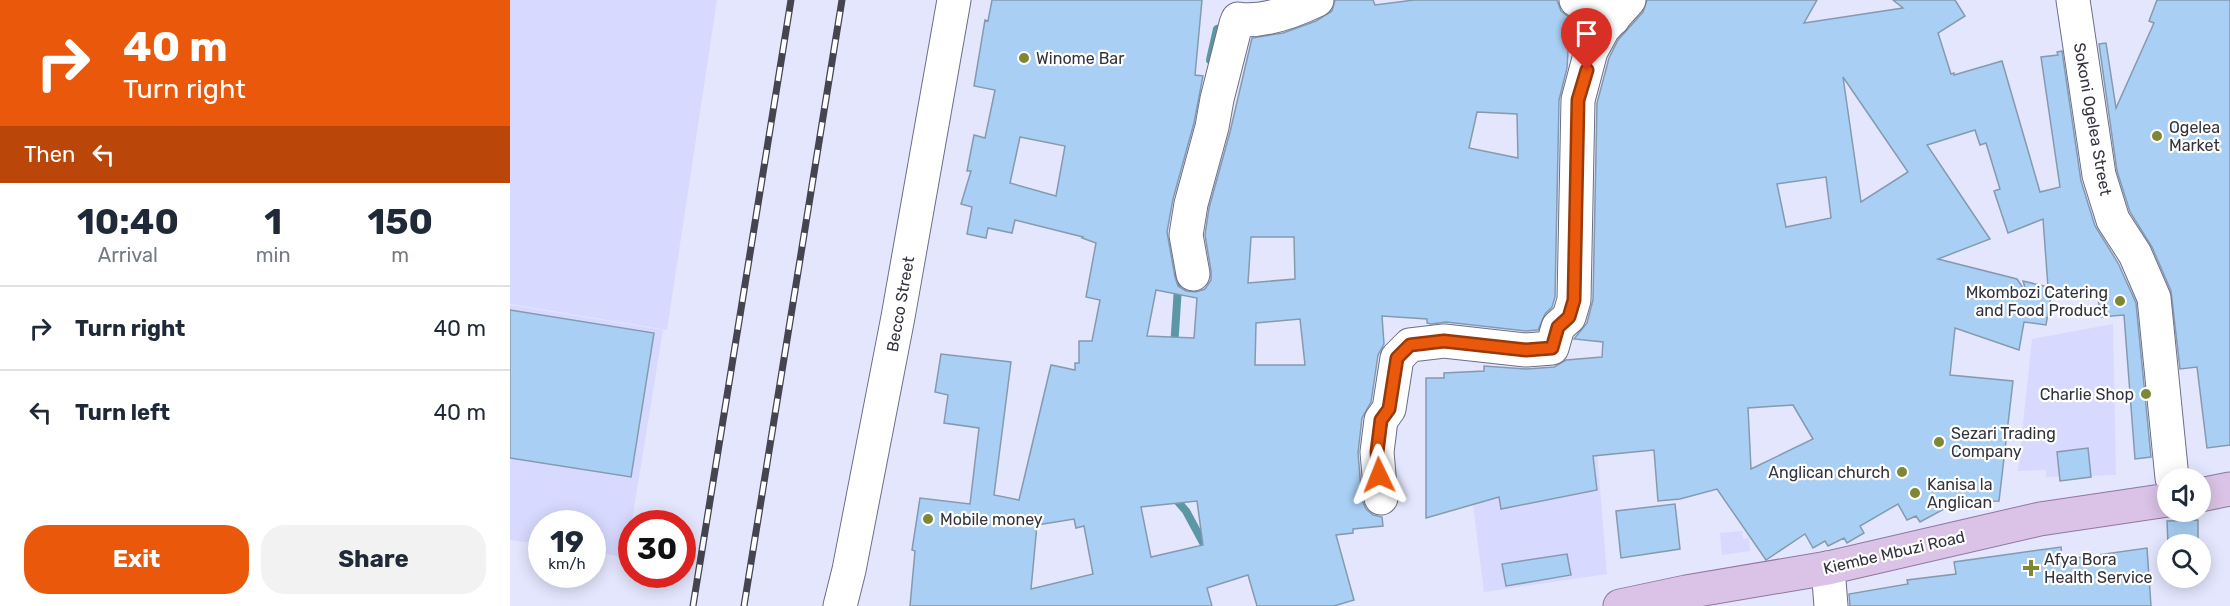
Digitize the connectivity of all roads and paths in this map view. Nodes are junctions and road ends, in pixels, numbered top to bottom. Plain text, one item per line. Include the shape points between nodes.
1 (954, 0) edge
2 (1317, 0) edge
3 (1576, 0) edge
4 (2073, 0) edge
5 (1621, 10) edge
6 (1193, 273) dead end
7 (2171, 468) edge
8 (2230, 489) edge
9 (2211, 493) edge
10 (1381, 498) dead end
11 (2157, 502) edge
12 (1828, 568) junction
13 (840, 606) edge
14 (1620, 606) edge
15 (1831, 606) edge

1 - 13 street, Becco Street via 898,317
2 - 6 street via 1296,10 1249,21 1238,19 1191,204 1186,235
3 - 5 street
4 - 7 street, Sokoni Ogelea Street via 2099,174 2113,220 2135,254 2154,298
5 - 10 street via 1591,51 1578,100 1574,300 1569,317 1558,327 1552,348 1526,350 1444,341 1410,345 1397,358 1389,409 1381,420 1377,452
8 - 9 main road
11 - 12 main road, Kiembe Mbuzi Road via 2040,519
12 - 14 main road, Kiembe Mbuzi Road
12 - 15 street

